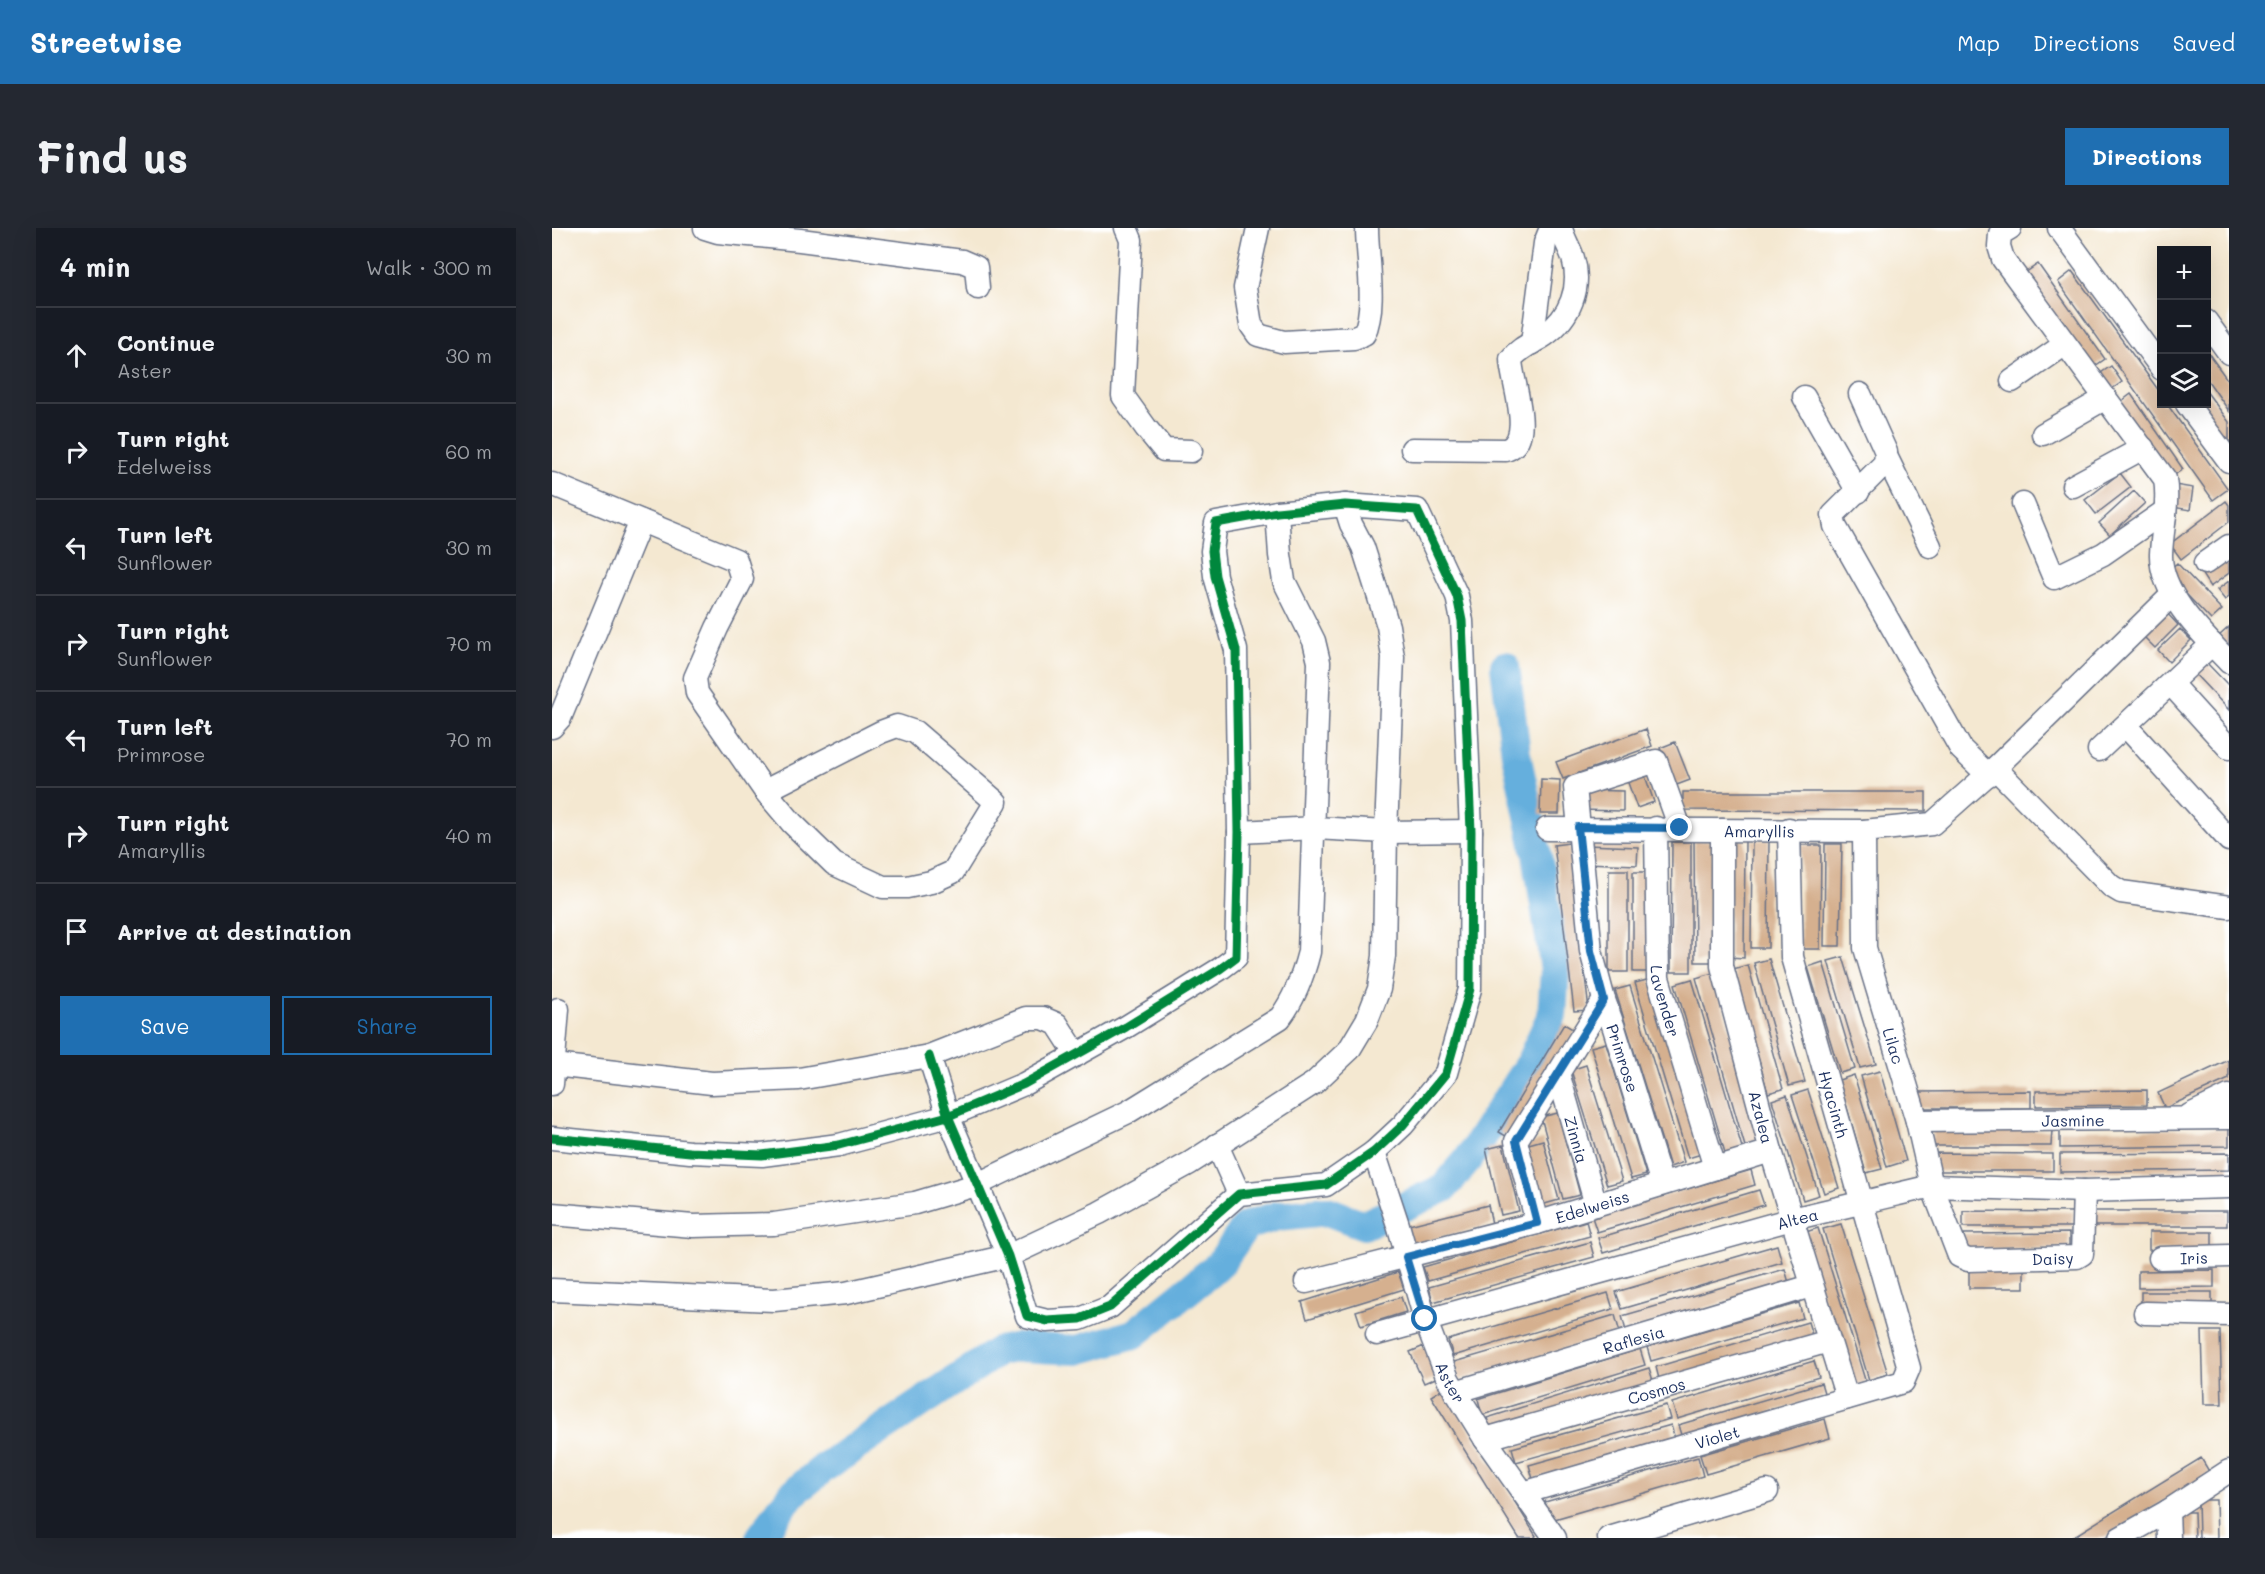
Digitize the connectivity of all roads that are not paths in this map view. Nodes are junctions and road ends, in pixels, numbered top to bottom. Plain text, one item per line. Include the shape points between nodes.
1 (705, 228) edge
2 (1126, 228) edge
3 (1257, 228) edge
4 (1367, 228) edge
5 (2010, 228) edge
6 (2059, 228) edge
7 (1560, 229) edge
8 (978, 288) dead end
9 (2211, 328) edge
10 (1533, 343) junction
11 (2064, 345) junction
12 (2229, 353) edge
13 (2157, 362) edge
14 (2012, 381) dead end
15 (1860, 394) dead end
16 (1804, 397) dead end
17 (2104, 399) junction
18 (2190, 408) edge
19 (2043, 434) dead end
20 (2143, 448) junction
21 (1412, 449) dead end
22 (1191, 452) dead end
23 (1887, 458) junction
24 (2229, 461) edge
25 (552, 484) edge
26 (2073, 486) dead end
27 (1858, 492) junction
28 (2023, 504) dead end
29 (1345, 505) junction
30 (2165, 511) junction
31 (1277, 512) junction
32 (640, 521) junction
33 (1930, 546) dead end
34 (2229, 546) edge
35 (2205, 563) dead end
36 (2172, 595) junction
37 (2212, 644) junction
38 (2229, 662) edge
39 (2171, 684) junction
40 (2126, 726) junction
41 (552, 727) edge
42 (2229, 748) edge
43 (2099, 750) dead end
44 (1991, 772) junction
45 (765, 791) junction
46 (1578, 827) junction
47 (1315, 828) junction
48 (1656, 828) junction
49 (1680, 828) junction
50 (1547, 829) dead end
51 (1789, 829) junction
52 (1722, 830) junction
53 (1471, 831) junction
54 (1864, 831) junction
55 (1239, 832) junction
56 (1386, 832) junction
57 (2229, 840) edge
58 (2229, 907) edge
59 (1604, 1000) junction
60 (558, 1009) dead end
61 (1077, 1055) junction
62 (929, 1056) junction
63 (1558, 1073) junction
64 (553, 1075) edge
65 (2229, 1096) edge
66 (948, 1116) junction
67 (2183, 1118) junction
68 (2229, 1118) edge
69 (1917, 1121) junction
70 (552, 1138) edge
71 (1217, 1145) junction
72 (1771, 1151) junction
73 (1374, 1152) junction
74 (1715, 1168) junction
75 (1662, 1184) junction
76 (976, 1185) junction
77 (1932, 1186) junction
78 (2229, 1186) edge
79 (2084, 1191) junction
80 (1239, 1194) junction
81 (1863, 1203) junction
82 (1596, 1205) junction
83 (552, 1214) edge
84 (1792, 1219) junction
85 (1537, 1223) junction
86 (1008, 1256) junction
87 (2229, 1256) edge
88 (1406, 1257) junction
89 (1959, 1257) joint
90 (2160, 1258) dead end
91 (1306, 1282) dead end
92 (1811, 1286) junction
93 (552, 1290) edge
94 (2145, 1313) dead end
95 (2229, 1315) edge
96 (1425, 1319) junction
97 (1377, 1334) dead end
98 (1829, 1341) junction
99 (1908, 1375) joint
100 (1455, 1392) junction
101 (1847, 1398) junction
102 (1485, 1439) junction
103 (2229, 1471) edge
104 (1767, 1491) dead end
105 (1523, 1493) junction
106 (2168, 1511) junction
107 (1555, 1538) edge
108 (1609, 1538) edge
109 (2120, 1538) edge
110 (2169, 1538) edge

1 - 8 street via 962,261 976,267
2 - 22 street via 1131,240 1123,396 1164,450
3 - 4 street via 1245,288 1251,326 1258,335 1284,342 1364,334 1368,326 1370,277
5 - 11 street via 2000,234 2003,259
6 - 13 street
7 - 10 street via 1549,233 1545,243
7 - 10 street via 1576,270 1573,302 1563,318
9 - 12 street
10 - 21 street via 1511,359 1520,416 1517,442 1512,448
11 - 14 street
11 - 17 street
15 - 23 street
16 - 27 street
17 - 19 street
17 - 20 street
18 - 24 street
20 - 26 street
20 - 30 street via 2164,479
23 - 27 street
23 - 33 street
25 - 32 street
27 - 44 street via 1833,515 1835,526 1961,749
28 - 30 street via 2054,578 2103,554
29 - 31 street
29 - 53 street via 1417,510 1457,596 1462,621
29 - 56 street via 1388,626 1393,657
30 - 36 street via 2161,571
31 - 47 street via 1284,581 1314,641 1319,662
31 - 55 street via 1216,523 1212,551 1236,650
32 - 41 street via 560,718
32 - 45 street via 736,560 742,579 699,668 695,686
34 - 35 street
36 - 37 street
36 - 44 street
37 - 38 street
37 - 39 street
39 - 40 street
39 - 42 street
40 - 43 street
40 - 57 street
44 - 54 street, Amaryllis via 1932,824
44 - 58 street via 2121,892
45 - 45 street via 834,864 883,887 932,882 953,872 996,802 915,732 897,726
46 - 48 street, Amaryllis
46 - 49 street, Primrose via 1575,786 1656,761
46 - 50 street, Amaryllis
46 - 59 street, Primrose via 1591,951
47 - 55 street
47 - 56 street
47 - 76 street via 1309,952 1304,975 1280,1018 1128,1112
48 - 49 street, Amaryllis
48 - 74 street, Lavender via 1658,978
49 - 52 street, Amaryllis
51 - 52 street, Amaryllis
51 - 54 street, Amaryllis
51 - 81 street, Hyacinth via 1792,957
52 - 72 street, Azalea via 1722,966
53 - 56 street
53 - 73 street via 1470,989 1446,1073 1403,1125
54 - 69 street, Lilac via 1865,948
55 - 61 street via 1236,957
56 - 71 street via 1384,956 1379,989 1367,1020 1349,1050 1314,1083
59 - 63 street
59 - 75 street, Primrose
60 - 64 street
61 - 62 street via 1058,1024 1043,1018 1026,1018
61 - 66 street via 1024,1084
62 - 64 street via 799,1079 712,1083
62 - 66 street
63 - 82 street, Zinnia
63 - 85 street via 1516,1141
65 - 67 street
66 - 70 street via 839,1144 762,1155
66 - 76 street
67 - 68 street, Jasmine
67 - 69 street, Jasmine
69 - 77 street, Lilac
71 - 80 street
71 - 86 street via 1099,1213
72 - 74 street, Edelweiss
72 - 84 street, Azalea
73 - 80 street via 1326,1185
73 - 88 street, Aster
74 - 75 street, Edelweiss
75 - 82 street, Edelweiss
76 - 83 street via 915,1203 774,1224 693,1227
76 - 86 street
77 - 79 street, Altea
77 - 81 street, Altea
77 - 89 street, Lilac
78 - 79 street, Altea
79 - 89 street, Daisy via 2082,1254 2077,1257
80 - 86 street via 1110,1306 1080,1319 1047,1321 1027,1316
81 - 84 street, Altea
81 - 99 street, Hyacinth
82 - 85 street, Edelweiss
84 - 92 street, Azalea
84 - 96 street, Altea
85 - 88 street, Edelweiss
86 - 93 street via 846,1293 774,1300
87 - 90 street, Iris
88 - 91 street, Edelweiss
88 - 96 street, Aster
92 - 98 street, Azalea
92 - 100 street, Raflesia
94 - 95 street
96 - 97 street, Altea
96 - 100 street, Aster
98 - 101 street, Azalea
98 - 102 street, Cosmos
99 - 101 street, Violet via 1903,1382
100 - 102 street, Aster
101 - 105 street, Violet
102 - 105 street, Aster
103 - 106 street
104 - 108 street
105 - 107 street, Aster
106 - 109 street
106 - 110 street

